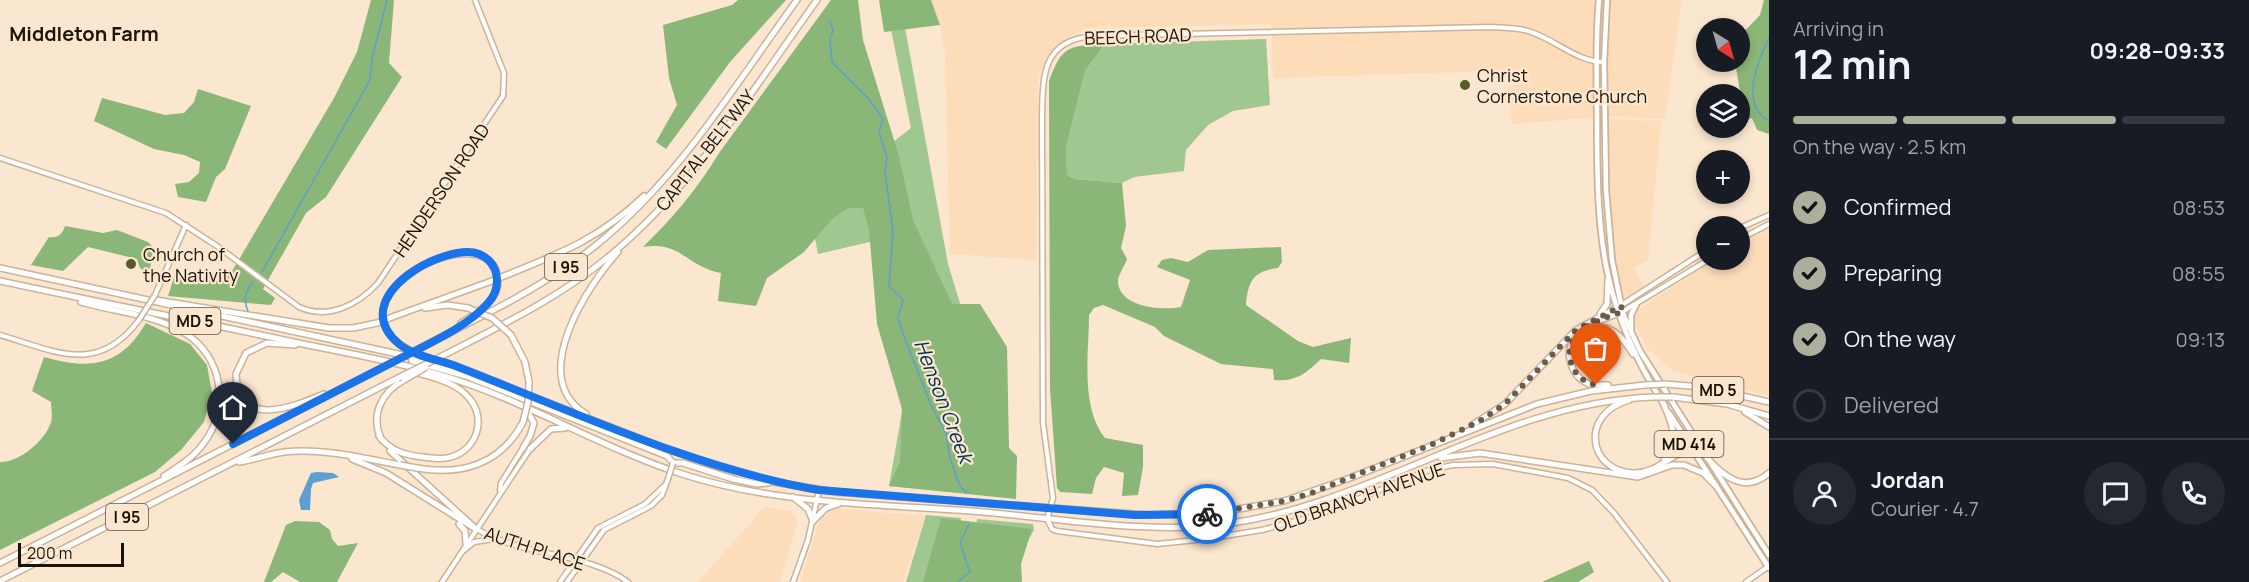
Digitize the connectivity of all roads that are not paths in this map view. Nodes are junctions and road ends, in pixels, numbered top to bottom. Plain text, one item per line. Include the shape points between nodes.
1 (475, 0) edge
2 (797, 0) edge
3 (818, 0) edge
4 (1599, 0) edge
5 (1607, 0) edge
6 (1596, 62) junction
7 (1604, 62) junction
8 (685, 153) junction
9 (0, 158) edge
10 (1769, 215) edge
11 (651, 219) junction
12 (1750, 224) edge
13 (1769, 224) edge
14 (186, 225) junction
15 (1750, 234) edge
16 (1696, 258) edge
17 (0, 268) edge
18 (1696, 268) edge
19 (1608, 279) junction
20 (0, 282) edge
21 (51, 292) junction
22 (111, 293) junction
23 (1636, 305) junction
24 (1619, 310) junction
25 (395, 316) junction
26 (1597, 318) junction
27 (1581, 331) junction
28 (0, 335) edge
29 (1632, 335) junction
30 (352, 346) junction
31 (422, 347) junction
32 (339, 351) junction
33 (1633, 354) junction
34 (376, 360) junction
35 (372, 373) junction
36 (401, 379) junction
37 (488, 380) junction
38 (1634, 385) junction
39 (1642, 397) junction
40 (1712, 402) junction
41 (1769, 402) edge
42 (1663, 403) junction
43 (523, 405) junction
44 (1769, 416) edge
45 (609, 425) junction
46 (1769, 427) edge
47 (570, 428) junction
48 (379, 436) junction
49 (1433, 444) junction
50 (527, 448) junction
51 (1691, 448) junction
52 (1701, 448) junction
53 (340, 454) junction
54 (1707, 458) junction
55 (675, 463) junction
56 (231, 464) junction
57 (1416, 465) junction
58 (1656, 467) junction
59 (1769, 473) edge
60 (774, 482) junction
61 (664, 486) junction
62 (1716, 486) junction
63 (819, 490) junction
64 (134, 495) junction
65 (792, 496) junction
66 (817, 500) junction
67 (844, 502) junction
68 (435, 504) junction
69 (1051, 508) junction
70 (1047, 519) junction
71 (813, 521) junction
72 (475, 528) junction
73 (499, 540) junction
74 (466, 544) junction
75 (460, 554) junction
76 (1769, 555) edge
77 (574, 561) junction
78 (0, 563) edge
79 (580, 563) junction
80 (1769, 567) edge
81 (0, 581) edge
82 (442, 582) edge
83 (560, 582) edge
84 (567, 582) edge
85 (628, 582) edge
86 (793, 582) edge
87 (1667, 582) edge
88 (1746, 582) edge

1 - 14 street, HENDERSON ROAD via 504,73 505,91 368,294 325,312 307,310
2 - 8 highway, CAPITAL BELTWAY / I 95
3 - 11 highway, CAPITAL BELTWAY / I 95 via 699,162
4 - 6 main road, MD 414
5 - 7 main road, MD 414
6 - 7 street
6 - 19 main road, MD 414 via 1597,191
6 - 69 street, BEECH ROAD via 1536,33 1518,29 1092,36 1076,39 1057,50 1045,70 1042,117 1043,416 1052,483
7 - 24 main road, MD 414 via 1608,236
8 - 25 highway, bridge via 608,228 504,276
8 - 31 highway, CAPITAL BELTWAY / I 95 via 631,214 580,257 528,292
9 - 14 street via 149,207
10 - 12 street
11 - 36 highway, CAPITAL BELTWAY / I 95, bridge via 590,271 536,307
11 - 45 highway via 591,285 572,320 564,348 562,373 570,398 583,412
13 - 15 street
14 - 28 street, bridge via 155,294 118,343 95,354 74,356
16 - 24 street
17 - 22 highway, MD 5
18 - 23 street
19 - 24 main road, MD 414
19 - 26 highway via 1607,304
20 - 21 highway, MD 5
21 - 32 highway, MD 5
21 - 64 highway via 175,328 197,342 213,364 219,381 220,405 209,436 185,461
22 - 25 highway, bridge via 329,328 353,328
22 - 30 highway, MD 5
23 - 24 street
23 - 29 main road via 1630,320
24 - 26 highway
24 - 27 highway
24 - 29 main road, MD 414
24 - 33 main road, MD 414
25 - 53 highway, bridge via 438,306 468,308 492,318 511,335 525,362 529,382 523,422 501,451 477,466 443,472
26 - 49 highway via 1576,330 1500,408
27 - 33 highway via 1601,327 1613,330
27 - 38 highway via 1569,352 1577,375 1589,384
29 - 52 main road, MD 414
30 - 37 highway, MD 5 via 435,362
30 - 55 highway via 466,376 667,456
31 - 35 highway, CAPITAL BELTWAY / I 95, bridge
31 - 37 highway via 480,311 492,299 497,275 482,255 463,252 417,270 393,287 383,310 387,329 405,348
32 - 34 highway, MD 5
32 - 35 highway via 273,342 256,345 239,362 238,387 252,405 279,411
33 - 42 main road, MD 414
34 - 43 highway, MD 5 via 450,378
34 - 48 highway via 442,380 458,389 472,403 478,420 471,444 463,452 446,458 405,454 391,448
35 - 64 highway, CAPITAL BELTWAY / I 95
36 - 48 highway via 379,405
36 - 56 highway, CAPITAL BELTWAY / I 95
37 - 45 highway, MD 5
38 - 41 highway, MD 5, bridge via 1709,388
38 - 49 highway, MD 5 via 1591,390 1537,404
39 - 40 highway, MD 5, bridge
39 - 57 highway, MD 5 via 1601,400 1536,417
39 - 58 highway via 1607,410 1597,424 1595,442 1603,457 1625,472
40 - 44 highway, MD 5
40 - 46 highway via 1748,413
42 - 51 main road, MD 414
42 - 58 highway via 1673,440 1666,457
43 - 47 highway, MD 5
43 - 50 highway via 534,423
45 - 60 highway, MD 5 via 739,474
47 - 50 highway via 551,429
47 - 65 highway, MD 5 via 684,475
48 - 72 highway via 386,447
49 - 69 highway, MD 5 via 1309,494 1241,509 1170,516
50 - 72 street via 506,486
51 - 52 highway
51 - 58 highway
51 - 62 main road, MD 414
52 - 54 main road, MD 414
53 - 56 highway via 283,452
53 - 68 highway via 386,473
54 - 59 highway via 1721,474 1742,483 1757,481
54 - 76 main road, MD 414
55 - 60 highway via 757,484
55 - 61 street, bridge
56 - 81 highway, CAPITAL BELTWAY / I 95
57 - 62 highway via 1446,456 1480,453 1630,476 1684,465 1703,473
57 - 70 highway, MD 5 via 1330,499 1247,521 1175,528
60 - 63 highway, MD 5
61 - 77 street via 645,504 598,528
61 - 79 street via 662,495 651,506 604,530
62 - 80 main road, MD 414
63 - 66 street
63 - 69 highway, MD 5
64 - 78 highway, CAPITAL BELTWAY / I 95
65 - 66 highway, MD 5
65 - 71 highway via 808,508
66 - 67 highway, MD 5
66 - 71 street
67 - 70 highway, MD 5
67 - 71 highway via 826,508
68 - 72 highway
68 - 74 highway via 462,526
69 - 70 street, BEECH ROAD
70 - 87 street, OLD BRANCH AVENUE via 1057,531 1157,544 1183,542 1289,524 1444,467 1493,464 1568,478 1592,490
71 - 86 street
72 - 73 street, AUTH PLACE
72 - 74 street
73 - 75 street via 480,540
73 - 77 street, AUTH PLACE
74 - 75 street
75 - 82 street
77 - 79 street, AUTH PLACE
77 - 83 street
79 - 84 street
79 - 85 street, AUTH PLACE
80 - 88 street

